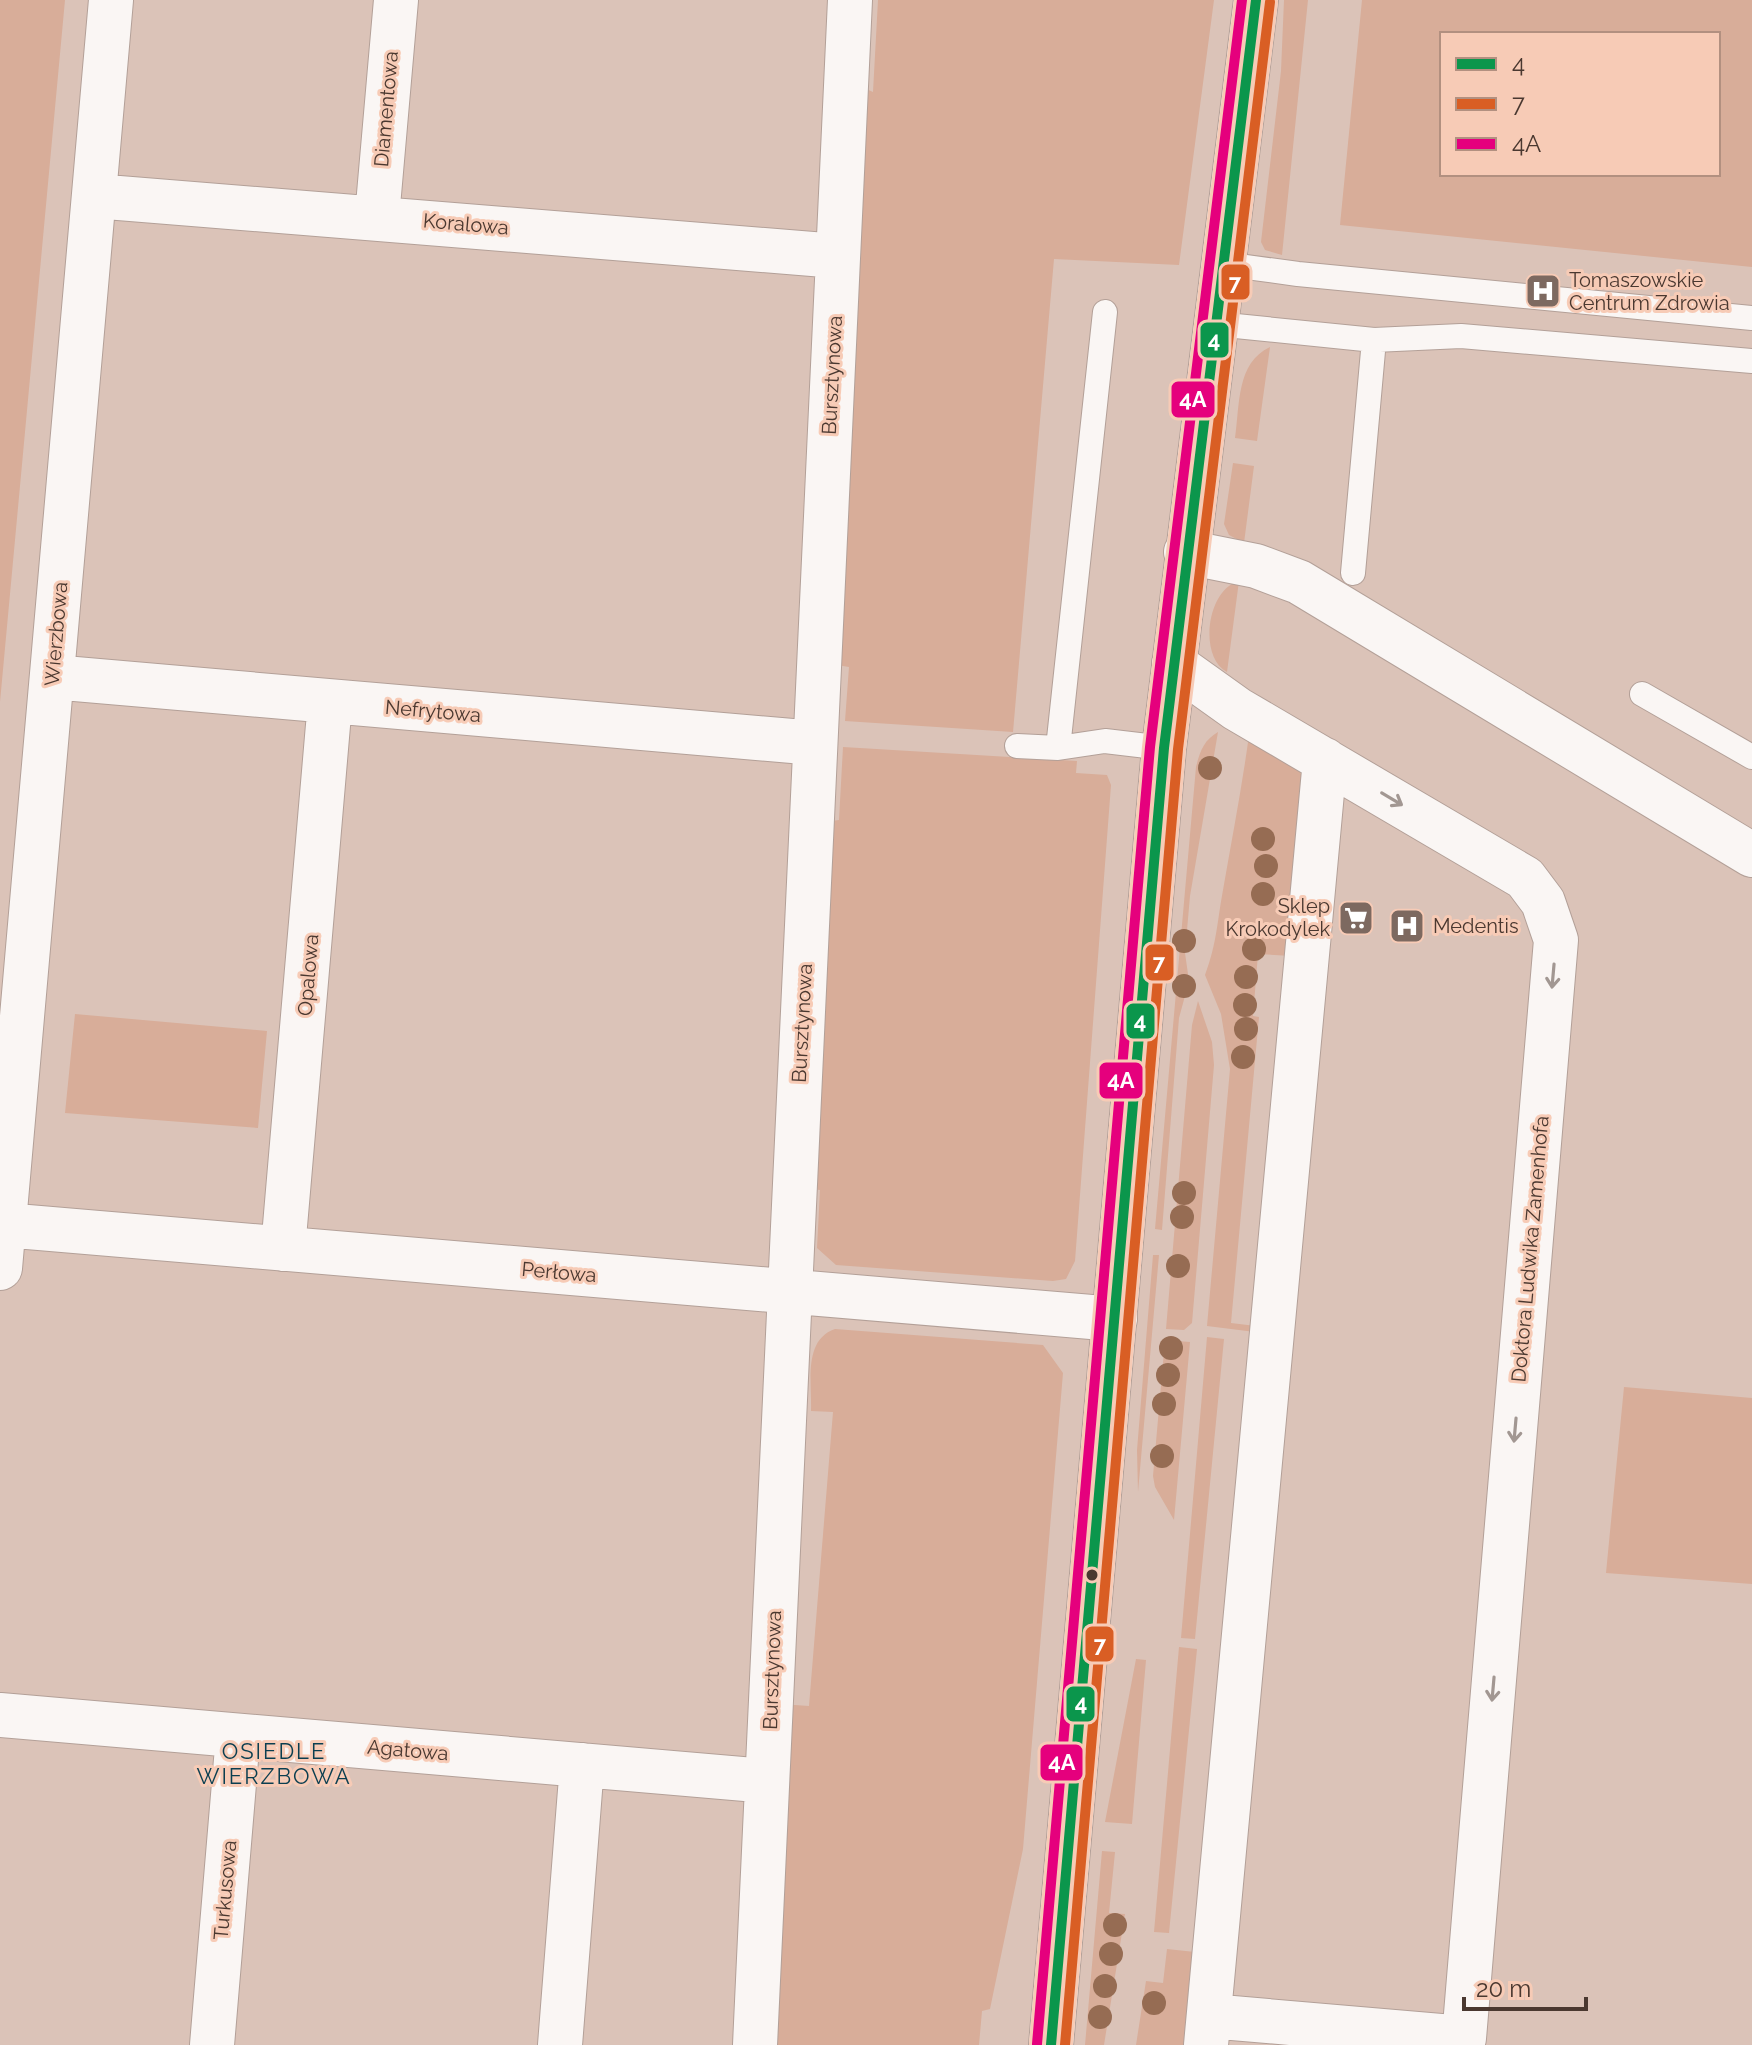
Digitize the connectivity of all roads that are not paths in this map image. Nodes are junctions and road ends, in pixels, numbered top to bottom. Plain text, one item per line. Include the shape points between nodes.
1 (111, 0) edge
2 (396, 0) edge
3 (850, 0) edge
4 (1256, 0) edge
5 (94, 196) junction
6 (377, 217) junction
7 (837, 256) junction
8 (1224, 264) junction
9 (1105, 312) dead end
10 (1752, 318) edge
11 (1216, 324) junction
12 (1374, 340) junction
13 (1752, 361) edge
14 (1186, 552) junction
15 (1353, 573) dead end
16 (1174, 664) junction
17 (52, 677) junction
18 (1642, 694) dead end
19 (330, 702) junction
20 (815, 743) junction
21 (1017, 746) dead end
22 (1058, 748) junction
23 (1164, 748) junction
24 (1752, 757) edge
25 (1325, 760) junction
26 (1750, 850) edge
27 (4, 1225) junction
28 (283, 1249) junction
29 (0, 1268) edge
30 (790, 1293) junction
31 (1115, 1319) junction
32 (0, 1715) edge
33 (238, 1736) junction
34 (582, 1765) junction
35 (767, 1781) junction
36 (1207, 2031) edge
37 (1468, 2042) edge
38 (212, 2045) edge
39 (560, 2045) edge
40 (755, 2045) edge
41 (1051, 2045) edge

1 - 5 street, Wierzbowa
2 - 6 street, Diamentowa
3 - 7 street, Bursztynowa
4 - 8 street
5 - 6 street, Koralowa
5 - 17 street, Wierzbowa
6 - 7 street, Koralowa
7 - 20 street, Bursztynowa
8 - 10 lane
8 - 11 street
9 - 22 lane
11 - 12 lane
11 - 14 street
12 - 13 lane via 1461,336
12 - 15 lane
14 - 16 street
14 - 26 street via 1256,566 1299,582
16 - 23 street
16 - 25 street, Doktora Ludwika Zamenhofa via 1237,709
17 - 19 street, Nefrytowa
17 - 27 street, Wierzbowa
18 - 24 lane
19 - 20 street, Nefrytowa
19 - 28 street, Opalowa
20 - 30 street, Bursztynowa
21 - 22 lane
22 - 23 lane via 1105,741
23 - 31 street
25 - 36 street
25 -> 37 street, Doktora Ludwika Zamenhofa via 1525,878 1543,902 1556,940
27 - 28 street, Perłowa
27 - 29 street, Wierzbowa
28 - 30 street, Perłowa
30 - 31 street, Perłowa
30 - 35 street, Bursztynowa
31 - 41 street
32 - 33 street, Agatowa
33 - 34 street, Agatowa
33 - 38 street, Turkusowa
34 - 35 street, Agatowa
34 - 39 street
35 - 40 street, Bursztynowa
36 - 37 street

